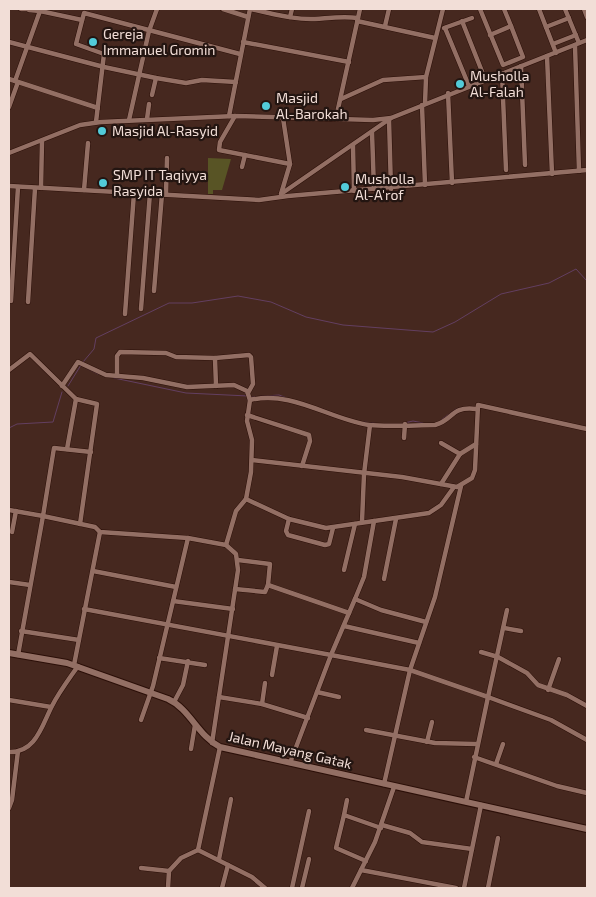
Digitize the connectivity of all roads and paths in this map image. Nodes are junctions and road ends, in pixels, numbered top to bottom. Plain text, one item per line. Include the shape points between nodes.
1 (21, 9) edge
2 (29, 9) edge
3 (94, 9) edge
4 (157, 9) edge
5 (223, 9) edge
6 (250, 9) edge
7 (292, 9) edge
8 (360, 9) edge
9 (389, 9) edge
10 (443, 9) edge
11 (480, 9) edge
12 (504, 9) edge
13 (539, 9) edge
14 (565, 9) edge
15 (584, 9) edge
16 (40, 11) junction
17 (92, 14) junction
18 (248, 17) junction
19 (290, 17) junction
20 (587, 17) edge
21 (472, 18) dead end
22 (570, 18) junction
23 (358, 19) junction
24 (82, 20) junction
25 (462, 21) junction
26 (385, 26) junction
27 (510, 26) junction
28 (445, 28) junction
29 (546, 28) junction
30 (438, 30) junction
31 (149, 31) junction
32 (490, 35) junction
33 (576, 35) junction
34 (435, 38) junction
35 (587, 40) edge
36 (9, 42) edge
37 (243, 42) junction
38 (553, 44) junction
39 (577, 44) junction
40 (28, 46) junction
41 (556, 53) junction
42 (240, 54) junction
43 (547, 56) junction
44 (349, 62) junction
45 (514, 62) junction
46 (104, 67) junction
47 (518, 67) junction
48 (502, 73) junction
49 (139, 74) junction
50 (426, 77) junction
51 (156, 78) junction
52 (9, 79) edge
53 (485, 79) junction
54 (16, 81) junction
55 (236, 82) junction
56 (469, 86) junction
57 (448, 93) junction
58 (152, 95) dead end
59 (341, 99) junction
60 (149, 104) dead end
61 (424, 104) junction
62 (9, 107) edge
63 (98, 108) junction
64 (229, 116) junction
65 (235, 116) junction
66 (130, 118) junction
67 (283, 118) junction
68 (336, 118) junction
69 (390, 118) junction
70 (147, 119) junction
71 (96, 120) junction
72 (372, 132) junction
73 (42, 141) junction
74 (88, 143) dead end
75 (353, 145) junction
76 (9, 153) edge
77 (245, 155) junction
78 (167, 158) dead end
79 (290, 164) junction
80 (525, 165) dead end
81 (242, 167) dead end
82 (506, 170) dead end
83 (587, 170) edge
84 (579, 171) junction
85 (552, 174) junction
86 (452, 183) junction
87 (425, 185) junction
88 (9, 186) edge
89 (18, 187) junction
90 (35, 188) junction
91 (41, 188) junction
92 (391, 188) junction
93 (374, 189) junction
94 (84, 190) junction
95 (354, 190) junction
96 (134, 192) junction
97 (150, 193) junction
98 (164, 194) junction
99 (280, 196) junction
100 (154, 291) dead end
101 (11, 301) dead end
102 (28, 302) dead end
103 (141, 309) dead end
104 (125, 314) dead end
105 (215, 358) junction
106 (9, 370) edge
107 (116, 375) junction
108 (62, 386) junction
109 (216, 386) junction
110 (249, 396) junction
111 (76, 399) junction
112 (476, 408) junction
113 (247, 416) junction
114 (405, 424) junction
115 (370, 425) junction
116 (587, 430) edge
117 (404, 438) dead end
118 (441, 442) dead end
119 (476, 444) junction
120 (67, 449) junction
121 (91, 452) junction
122 (460, 454) junction
123 (252, 460) junction
124 (302, 466) junction
125 (364, 474) junction
126 (441, 484) junction
127 (461, 486) junction
128 (454, 487) junction
129 (246, 499) junction
130 (9, 510) edge
131 (16, 511) junction
132 (43, 516) junction
133 (396, 518) junction
134 (289, 519) junction
135 (374, 521) junction
136 (362, 522) junction
137 (80, 524) junction
138 (354, 524) junction
139 (333, 528) junction
140 (12, 532) dead end
141 (100, 532) junction
142 (188, 538) junction
143 (226, 544) junction
144 (238, 560) junction
145 (344, 570) dead end
146 (93, 571) junction
147 (384, 578) dead end
148 (9, 582) edge
149 (30, 585) junction
150 (268, 585) junction
151 (176, 586) junction
152 (235, 589) junction
153 (355, 599) junction
154 (173, 601) junction
155 (84, 609) junction
156 (233, 609) junction
157 (507, 610) dead end
158 (349, 613) junction
159 (426, 622) junction
160 (166, 625) junction
161 (344, 626) junction
162 (504, 628) junction
163 (21, 631) junction
164 (521, 631) dead end
165 (228, 636) junction
166 (78, 640) junction
167 (419, 642) junction
168 (277, 646) junction
169 (481, 652) dead end
170 (9, 653) edge
171 (18, 655) junction
172 (331, 655) junction
173 (498, 657) junction
174 (159, 658) junction
175 (559, 659) dead end
176 (188, 661) junction
177 (205, 665) dead end
178 (76, 666) junction
179 (410, 670) junction
180 (272, 675) dead end
181 (265, 683) dead end
182 (548, 690) junction
183 (150, 692) junction
184 (317, 692) junction
185 (218, 697) junction
186 (339, 697) dead end
187 (488, 697) junction
188 (9, 700) edge
189 (174, 702) junction
190 (262, 704) junction
191 (587, 706) edge
192 (51, 708) junction
193 (308, 718) junction
194 (142, 720) dead end
195 (432, 722) dead end
196 (195, 725) junction
197 (366, 730) dead end
198 (395, 736) junction
199 (587, 740) edge
200 (427, 742) junction
201 (212, 743) junction
202 (477, 744) junction
203 (503, 744) dead end
204 (220, 747) junction
205 (191, 749) dead end
206 (9, 752) edge
207 (18, 752) junction
208 (474, 758) junction
209 (290, 763) junction
210 (496, 764) junction
211 (384, 784) junction
212 (394, 787) junction
213 (587, 792) edge
214 (231, 799) dead end
215 (347, 800) dead end
216 (466, 802) junction
217 (481, 805) junction
218 (9, 808) edge
219 (309, 811) dead end
220 (344, 815) junction
221 (382, 827) junction
222 (587, 829) edge
223 (498, 838) dead end
224 (472, 849) junction
225 (198, 850) junction
226 (219, 859) junction
227 (309, 859) dead end
228 (366, 861) junction
229 (228, 865) junction
230 (141, 868) dead end
231 (361, 870) junction
232 (169, 874) junction
233 (168, 888) edge
234 (222, 888) edge
235 (265, 888) edge
236 (292, 888) edge
237 (302, 888) edge
238 (352, 888) edge
239 (456, 888) edge
240 (464, 888) edge
241 (488, 888) edge

1 - 2 street
2 - 16 street
3 - 17 street
4 - 31 street
5 - 18 street
6 - 18 street
6 - 19 street
7 - 19 street
8 - 23 street
9 - 26 street
10 - 30 street
11 - 32 street
12 - 27 street
13 - 29 street
14 - 22 street
15 - 20 street
16 - 24 street
16 - 40 street
17 - 24 street via 84,13
17 - 31 street
18 - 37 street
19 - 23 street via 342,16
21 - 25 street
22 - 29 street
22 - 33 street
23 - 26 street
23 - 44 street
24 - 46 street via 76,44 104,53
25 - 28 street
25 - 53 street
26 - 34 street
27 - 32 street
27 - 45 street via 523,56
28 - 30 street
28 - 56 street
29 - 38 street
30 - 34 street
31 - 42 street
31 - 49 street
32 - 45 street via 501,64
33 - 38 street
33 - 39 street
34 - 50 street
35 - 39 street
36 - 40 street
37 - 42 street
37 - 44 street
38 - 41 street
39 - 41 street
39 - 84 street
40 - 46 street
40 - 54 street
41 - 43 street
42 - 55 street
43 - 47 street
43 - 85 street
44 - 59 street
45 - 47 street
46 - 49 street
46 - 63 street
47 - 48 street
47 - 80 street
48 - 53 street
48 - 82 street
49 - 51 street
49 - 66 street
50 - 59 street via 382,80
50 - 61 street
51 - 55 street via 186,83 202,80
51 - 58 street
52 - 54 street
53 - 56 street
54 - 62 street
54 - 63 street
55 - 64 street
56 - 57 street
57 - 61 street
57 - 86 street
59 - 68 street
60 - 70 street
61 - 69 street
61 - 87 street
63 - 71 street
64 - 65 street
64 - 70 street
65 - 67 street
65 - 77 street via 218,149
66 - 70 street
66 - 71 street
67 - 68 street
67 - 79 street
68 - 69 street
69 - 72 street
69 - 92 street
71 - 73 street
72 - 75 street
72 - 93 street
73 - 76 street
73 - 91 street
74 - 94 street
75 - 95 street
75 - 99 street
77 - 79 street
77 - 81 street
78 - 98 street
79 - 99 street
83 - 84 street
84 - 85 street
85 - 86 street
86 - 87 street
87 - 92 street
88 - 89 street
89 - 90 street
89 - 101 street
90 - 91 street
90 - 102 street
91 - 94 street
92 - 93 street
93 - 95 street
94 - 96 street
95 - 99 street
96 - 97 street
96 - 104 street
97 - 98 street
97 - 103 street
98 - 99 street via 248,200
98 - 100 street
105 - 107 street via 120,352
105 - 109 street
105 - 110 street via 250,356 253,384
106 - 108 street via 30,354
107 - 108 street via 102,374 77,363
107 - 109 street via 187,387
108 - 111 street
109 - 110 street via 237,386
110 - 113 street
110 - 115 street via 284,399
111 - 120 street
111 - 121 street via 94,402 98,406
112 - 114 street via 457,410 439,424
112 - 116 street via 487,406
112 - 119 street
113 - 123 street
113 - 124 street via 285,425 309,435 311,440
114 - 115 street
114 - 117 street
115 - 125 street
118 - 122 street
119 - 122 street
119 - 127 street via 474,473
120 - 121 street
120 - 132 street via 53,450
121 - 137 street
122 - 126 street
123 - 124 street
123 - 129 street
124 - 125 street
125 - 126 street
125 - 136 street
126 - 128 street
127 - 128 street
127 - 159 street
128 - 133 street via 434,510
129 - 134 street
129 - 143 street via 236,511
130 - 131 street
131 - 132 street
131 - 140 street
132 - 137 street
132 - 149 street
133 - 135 street
133 - 147 street
134 - 139 street
134 - 139 street via 288,535 325,545 329,544
135 - 136 street
135 - 153 street via 364,577
136 - 138 street
137 - 141 street via 95,527
138 - 139 street
138 - 145 street
141 - 142 street
141 - 146 street
142 - 143 street
142 - 151 street
143 - 144 street
144 - 150 street via 270,564
144 - 152 street
146 - 151 street
146 - 155 street
148 - 149 street
149 - 163 street
150 - 152 street via 264,592
150 - 158 street
151 - 154 street
152 - 156 street
153 - 158 street
153 - 159 street
154 - 156 street
154 - 160 street
155 - 160 street
155 - 166 street
156 - 165 street
157 - 162 street
158 - 161 street
159 - 167 street
160 - 165 street
160 - 174 street
161 - 167 street
161 - 172 street
162 - 164 street
162 - 173 street
163 - 166 street
163 - 171 street
165 - 168 street
165 - 185 street
166 - 178 street
167 - 179 street
168 - 172 street
168 - 180 street
169 - 173 street
170 - 171 street, Jalan Mayang Gatak
171 - 178 street, Jalan Mayang Gatak
172 - 179 street
172 - 184 street
173 - 182 street via 528,673 536,684
173 - 187 street
174 - 176 street
174 - 183 street
175 - 182 street
176 - 177 street
176 - 189 street via 183,685
178 - 183 street, Jalan Mayang Gatak
178 - 192 street
179 - 187 street
179 - 198 street
181 - 190 street
182 - 191 street via 568,695
183 - 189 street, Jalan Mayang Gatak
183 - 194 street
184 - 186 street
184 - 193 street
185 - 190 street
185 - 201 street
187 - 199 street via 551,720
187 - 202 street
188 - 192 street
189 - 196 street, Jalan Mayang Gatak
190 - 193 street
192 - 207 street via 43,729
193 - 209 street
195 - 200 street
196 - 201 street, Jalan Mayang Gatak
196 - 205 street
197 - 198 street
198 - 200 street
198 - 211 street
200 - 202 street
201 - 204 street, Jalan Mayang Gatak
202 - 208 street
203 - 210 street
204 - 209 street, Jalan Mayang Gatak
204 - 225 street
206 - 207 street
207 - 218 street
208 - 210 street
208 - 216 street
209 - 211 street, Jalan Mayang Gatak
210 - 213 street via 557,786
211 - 212 street, Jalan Mayang Gatak
212 - 216 street, Jalan Mayang Gatak
212 - 221 street
214 - 226 street
215 - 220 street
216 - 217 street, Jalan Mayang Gatak
217 - 222 street, Jalan Mayang Gatak
217 - 224 street
219 - 236 street
220 - 221 street
220 - 228 street via 336,848
221 - 224 street via 410,833 420,841
221 - 228 street
223 - 241 street
224 - 240 street
225 - 226 street
225 - 232 street via 181,858
226 - 229 street
227 - 237 street
228 - 231 street
229 - 234 street
229 - 235 street
230 - 232 street
231 - 238 street
231 - 239 street
232 - 233 street

